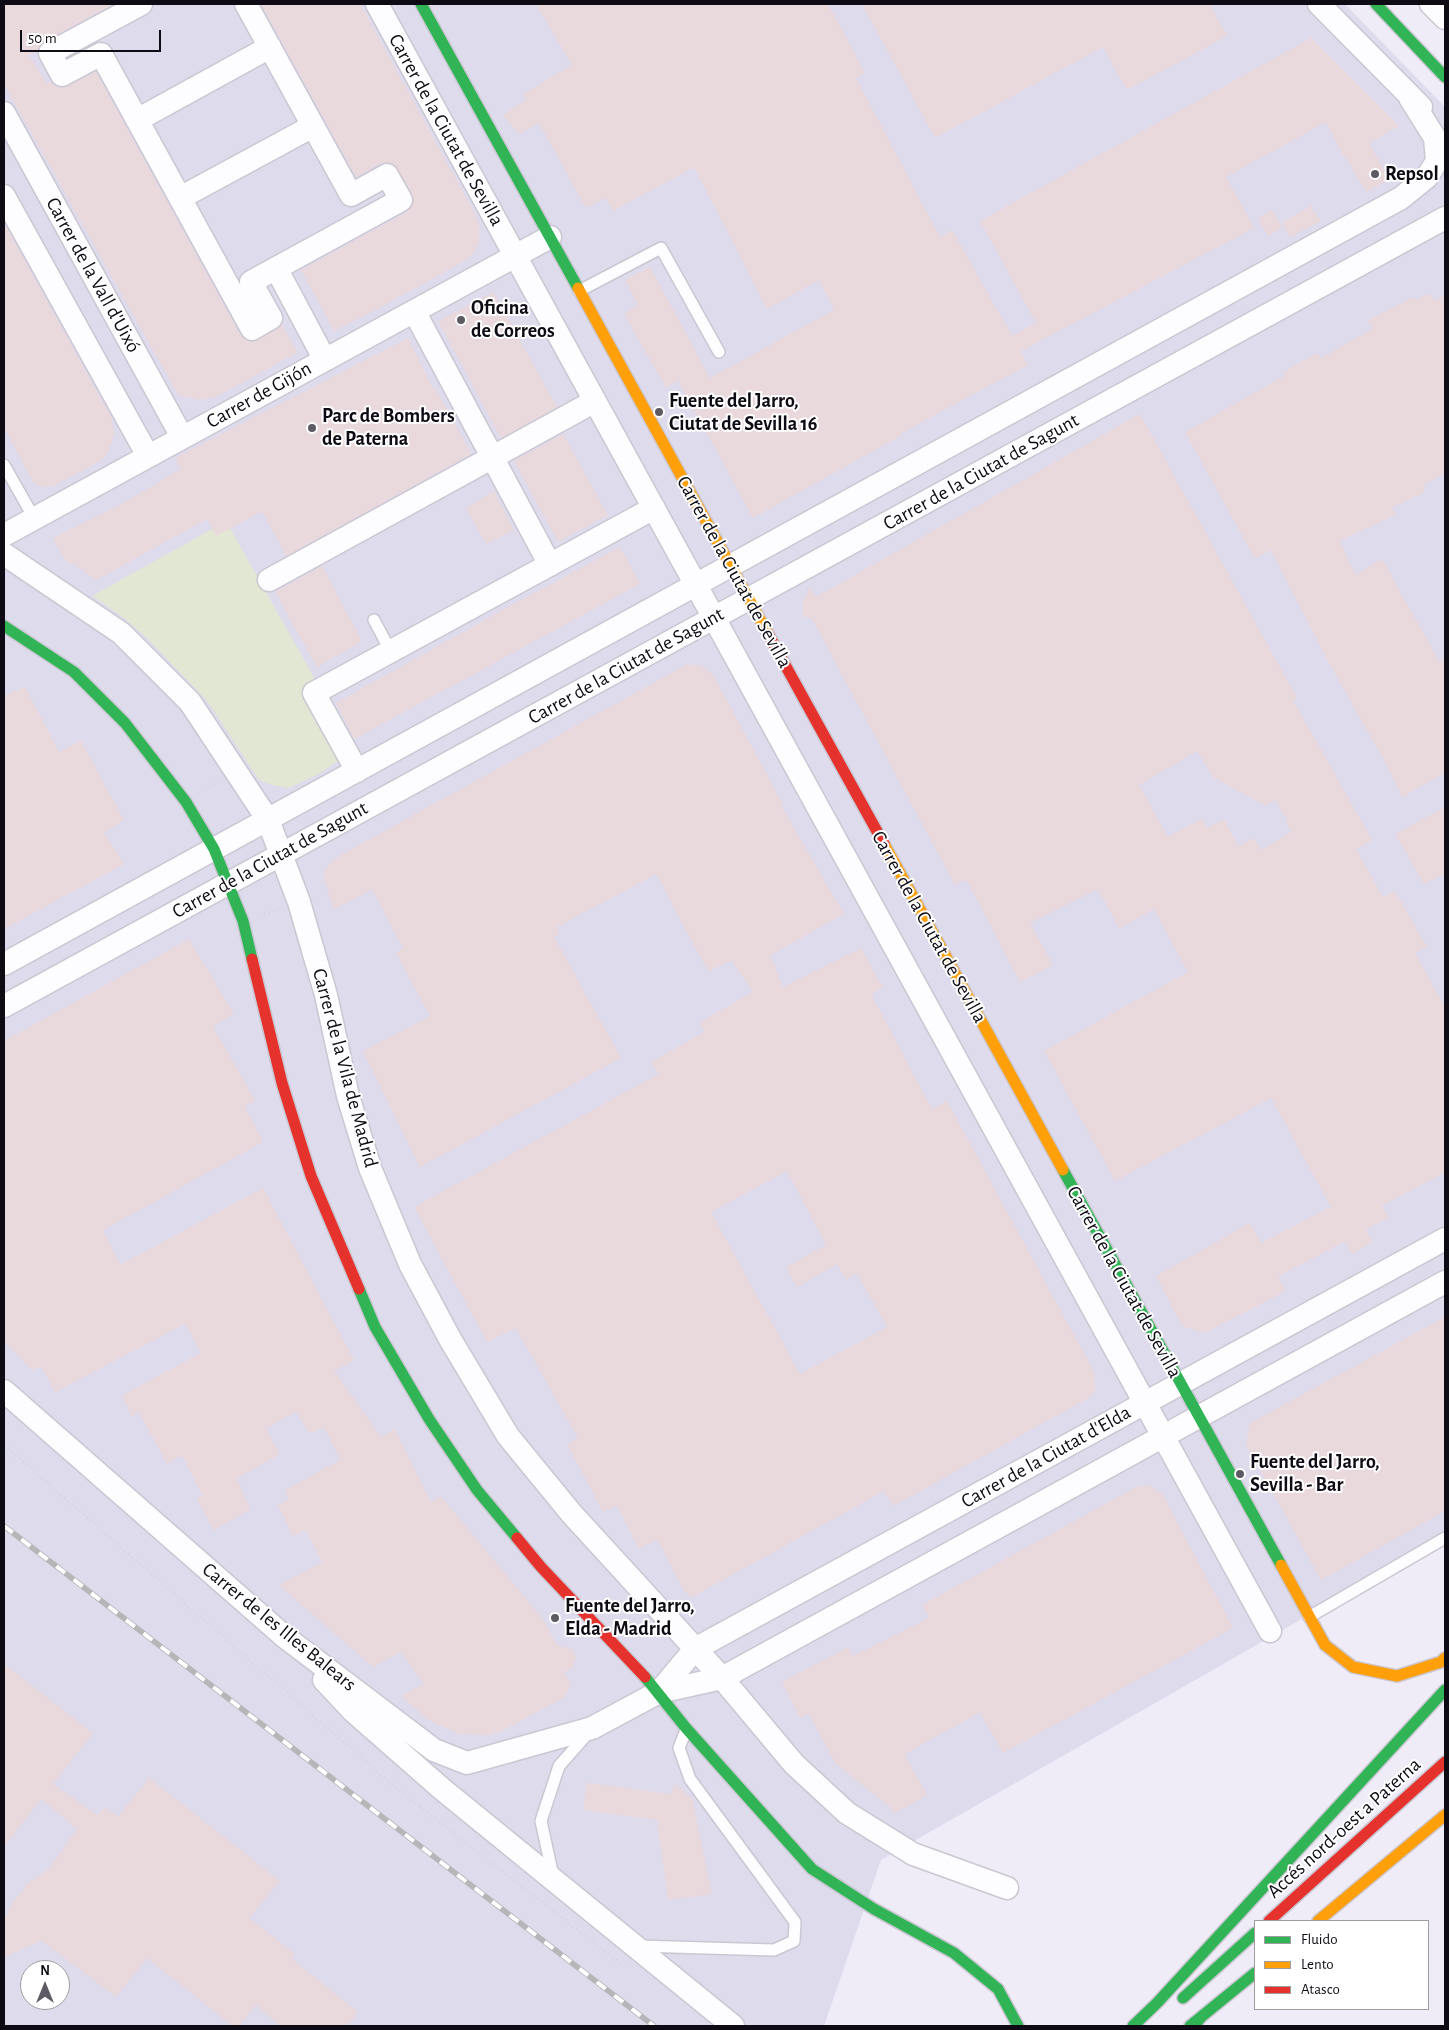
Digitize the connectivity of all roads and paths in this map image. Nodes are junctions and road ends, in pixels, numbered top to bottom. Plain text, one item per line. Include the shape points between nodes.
1 (141, 4) edge
2 (246, 4) edge
3 (377, 4) edge
4 (421, 4) edge
5 (1320, 4) edge
6 (1376, 4) edge
7 (1431, 4) edge
8 (1445, 18) edge
9 (270, 47) junction
10 (1445, 77) edge
11 (1410, 98) junction
12 (4, 113) edge
13 (137, 120) junction
14 (313, 126) junction
15 (1445, 130) edge
16 (4, 196) edge
17 (180, 198) junction
18 (1445, 218) edge
19 (1336, 235) junction
20 (550, 237) junction
21 (515, 256) junction
22 (276, 268) junction
23 (1353, 268) junction
24 (579, 291) junction
25 (414, 311) junction
26 (719, 352) dead end
27 (325, 360) junction
28 (595, 401) junction
29 (182, 437) junction
30 (148, 456) junction
31 (493, 457) junction
32 (4, 465) edge
33 (654, 508) junction
34 (34, 518) junction
35 (4, 535) edge
36 (4, 554) edge
37 (550, 565) junction
38 (730, 566) junction
39 (269, 580) dead end
40 (696, 585) junction
41 (748, 599) junction
42 (714, 618) junction
43 (374, 620) dead end
44 (4, 626) edge
45 (391, 652) junction
46 (236, 770) junction
47 (357, 771) junction
48 (186, 802) junction
49 (268, 820) junction
50 (214, 849) junction
51 (282, 854) junction
52 (228, 884) junction
53 (299, 902) junction
54 (243, 921) junction
55 (4, 964) edge
56 (4, 1006) edge
57 (1445, 1239) edge
58 (1445, 1282) edge
59 (1180, 1384) junction
60 (4, 1391) edge
61 (1145, 1403) junction
62 (1198, 1418) junction
63 (1163, 1436) junction
64 (4, 1445) edge
65 (1445, 1538) edge
66 (652, 1601) junction
67 (1309, 1617) junction
68 (1270, 1631) dead end
69 (285, 1637) junction
70 (612, 1641) junction
71 (695, 1649) junction
72 (1445, 1658) edge
73 (722, 1678) junction
74 (1445, 1690) edge
75 (659, 1692) junction
76 (592, 1728) junction
77 (686, 1728) junction
78 (1445, 1762) edge
79 (1445, 1815) edge
80 (553, 1880) junction
81 (1007, 1888) dead end
82 (1269, 1920) edge
83 (1319, 1920) edge
84 (1254, 1934) edge
85 (635, 1946) junction
86 (630, 1971) dead end
87 (1254, 1974) edge
88 (1175, 2006) dead end
89 (1201, 2017) junction
90 (733, 2026) edge
91 (1018, 2026) edge
92 (1132, 2026) edge
93 (1190, 2026) edge
94 (1194, 2026) edge

1 - 13 street via 50,53 62,75 101,54
2 - 9 street
3 - 21 street, Carrer de la Ciutat de Sevilla
4 - 20 main road, Carrer de la Ciutat de Sevilla
5 - 11 street
6 - 10 main road
7 - 8 street
9 - 13 street
9 - 14 street
11 - 15 street
11 - 19 street, Carrer de la Ciutat de Sagunt via 1435,138 1437,161 1427,177 1401,198
12 - 29 street, Carrer de la Vall d'Uixó
13 - 17 street
14 - 17 street
14 - 22 street via 351,195 387,175 401,200
16 - 30 street, Carrer de la Vall d'Uixó
17 - 22 street via 252,329 271,318 251,282
18 - 23 street, Carrer de la Ciutat de Sagunt
19 - 23 street
19 - 38 street, Carrer de la Ciutat de Sagunt
20 - 21 street
20 - 24 main road, Carrer de la Ciutat de Sevilla
21 - 25 street, Carrer de Gijón
21 - 28 street, Carrer de la Ciutat de Sevilla
22 - 27 street
23 - 41 street, Carrer de la Ciutat de Sagunt
24 - 26 lane via 661,248
24 - 38 main road, Carrer de la Ciutat de Sevilla
25 - 27 street, Carrer de Gijón
25 - 31 street
27 - 29 street, Carrer de Gijón
28 - 31 street
28 - 33 street, Carrer de la Ciutat de Sevilla
29 - 30 street, Carrer de Gijón
30 - 34 street, Carrer de Gijón
31 - 37 street
31 - 39 street
32 - 34 lane
33 - 37 street
33 - 40 street, Carrer de la Ciutat de Sevilla
34 - 35 street, Carrer de Gijón
36 - 46 street, Carrer de la Vila de Madrid via 121,633 190,702
37 - 45 street
38 - 40 street, Carrer de la Ciutat de Sagunt
38 - 41 main road, Carrer de la Ciutat de Sevilla
40 - 42 street, Carrer de la Ciutat de Sevilla
40 - 47 street, Carrer de la Ciutat de Sagunt
41 - 42 street, Carrer de la Ciutat de Sagunt
41 - 59 main road, Carrer de la Ciutat de Sevilla
42 - 51 street, Carrer de la Ciutat de Sagunt
42 - 61 street, Carrer de la Ciutat de Sevilla
43 - 45 lane
44 - 48 main road via 80,679 125,723
45 - 47 street via 314,694
46 - 48 path
46 - 49 street, Carrer de la Vila de Madrid
47 - 49 street, Carrer de la Ciutat de Sagunt
48 - 50 main road
49 - 50 street, Carrer de la Ciutat de Sagunt
49 - 51 street, Carrer de la Vila de Madrid
50 - 52 main road
50 - 55 street, Carrer de la Ciutat de Sagunt
51 - 52 street, Carrer de la Ciutat de Sagunt
51 - 53 street, Carrer de la Vila de Madrid
52 - 54 main road
52 - 56 street, Carrer de la Ciutat de Sagunt
53 - 54 path
53 - 66 street, Carrer de la Vila de Madrid via 326,995 348,1096 370,1168 410,1264 508,1436 571,1513
54 - 70 main road via 282,1083 311,1176 375,1327 429,1419 477,1490 540,1567
57 - 59 street, Carrer de la Ciutat d'Elda
58 - 62 street, Carrer de la Ciutat d'Elda
59 - 61 street, Carrer de la Ciutat d'Elda
59 - 62 main road, Carrer de la Ciutat de Sevilla
60 - 69 street, Carrer de les Illes Balears
61 - 63 street, Carrer de la Ciutat de Sevilla
61 - 71 street, Carrer de la Ciutat d'Elda
62 - 63 street, Carrer de la Ciutat d'Elda
62 - 67 main road, Carrer de la Ciutat de Sevilla
63 - 68 street, Carrer de la Ciutat de Sevilla
63 - 73 street, Carrer de la Ciutat d'Elda
64 - 86 path via 402,1793
65 - 67 lane
66 - 70 path
66 - 71 street, Carrer de la Vila de Madrid
67 - 72 main road, Carrer de la Ciutat de Sevilla via 1325,1646 1353,1667 1397,1676
69 - 76 street, Carrer de les Illes Balears via 434,1750 467,1763
69 - 80 street via 353,1711
70 - 75 main road
71 - 73 street, Carrer de la Vila de Madrid
71 - 75 street, Carrer de la Ciutat d'Elda
73 - 75 street, Carrer de la Ciutat d'Elda
73 - 81 street, Carrer de la Vila de Madrid via 794,1764 847,1813 913,1854
74 - 92 main road via 1171,1988
75 - 76 street, Carrer de la Ciutat d'Elda
75 - 77 main road
76 - 80 lane via 559,1766 541,1821
77 - 85 lane via 679,1748 690,1779 795,1922 794,1941 774,1950
77 - 91 main road via 812,1869 874,1909 954,1952 998,1989
78 - 82 main road, Accés nord-oest a Paterna
79 - 83 main road
80 - 85 street
84 - 88 main road
85 - 90 street
87 - 89 main road
89 - 93 main road
89 - 94 main road

